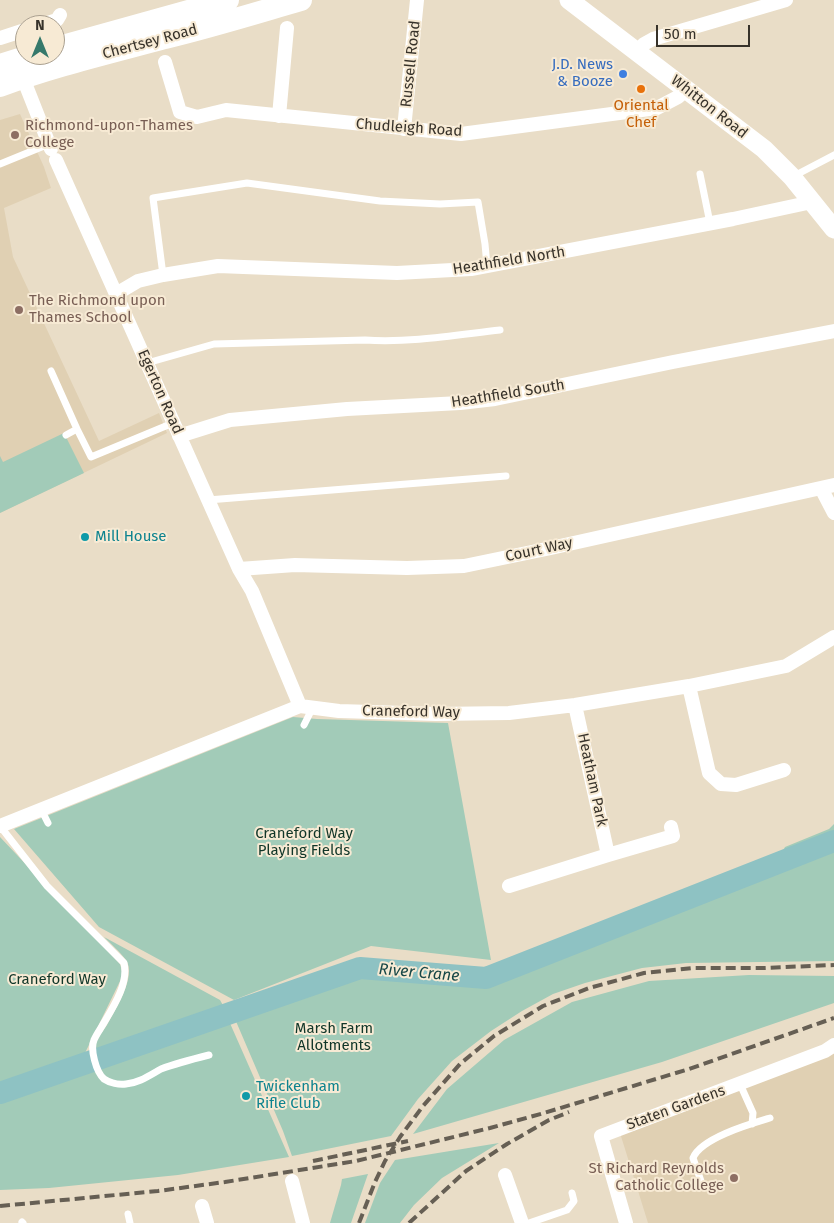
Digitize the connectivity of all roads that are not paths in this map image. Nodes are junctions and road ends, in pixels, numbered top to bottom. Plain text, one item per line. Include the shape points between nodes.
1 (228, 0) edge
2 (301, 0) edge
3 (417, 0) edge
4 (569, 0) edge
5 (786, 0) edge
6 (287, 28) dead end
7 (15, 33) edge
8 (0, 38) edge
9 (65, 45) edge
10 (638, 52) junction
11 (15, 60) edge
12 (165, 62) dead end
13 (0, 65) edge
14 (23, 78) junction
15 (0, 86) edge
16 (686, 90) junction
17 (279, 116) junction
18 (404, 128) junction
19 (52, 151) junction
20 (834, 155) edge
21 (0, 164) edge
22 (700, 174) dead end
23 (792, 177) junction
24 (812, 202) junction
25 (710, 223) junction
26 (834, 229) edge
27 (487, 266) junction
28 (163, 275) junction
29 (116, 294) junction
30 (500, 330) dead end
31 (834, 331) edge
32 (146, 363) junction
33 (51, 371) dead end
34 (77, 429) junction
35 (176, 429) junction
36 (66, 435) dead end
37 (506, 476) dead end
38 (827, 486) edge
39 (208, 500) junction
40 (834, 513) edge
41 (239, 569) junction
42 (834, 637) edge
43 (689, 686) junction
44 (575, 705) junction
45 (306, 706) junction
46 (304, 725) dead end
47 (784, 770) dead end
48 (41, 809) junction
49 (48, 823) dead end
50 (0, 826) edge
51 (671, 827) dead end
52 (608, 855) junction
53 (509, 886) dead end
54 (834, 1044) edge
55 (209, 1055) dead end
56 (740, 1084) junction
57 (770, 1118) dead end
58 (752, 1124) junction
59 (504, 1175) dead end
60 (292, 1181) dead end
61 (703, 1187) dead end
62 (572, 1193) dead end
63 (202, 1206) dead end
64 (128, 1214) dead end
65 (130, 1223) edge
66 (207, 1223) edge
67 (302, 1223) edge
68 (522, 1223) edge
69 (528, 1223) edge
70 (626, 1223) edge

1 - 9 highway, Chertsey Road
2 - 14 highway, Chertsey Road
3 - 18 street, Russell Road
4 - 10 main road, Whitton Road
5 - 10 street via 653,39
6 - 17 street
7 - 8 street
10 - 16 main road, Whitton Road
11 - 13 highway
12 - 17 street, Chudleigh Road via 180,112 197,117 226,110
14 - 15 highway, Chertsey Road
14 - 19 street, Egerton Road
16 - 18 street, Chudleigh Road via 657,108 461,134
16 - 23 main road, Whitton Road via 764,149
17 - 18 street, Chudleigh Road
19 - 21 lane
19 - 29 street, Egerton Road
20 - 23 lane
22 - 25 lane
23 - 24 main road, Whitton Road
24 - 25 street, Heathfield North
24 - 26 main road, Whitton Road
25 - 27 street, Heathfield North
27 - 28 street, Heathfield North via 398,273 218,266
27 - 28 lane via 478,202 440,204 380,200 247,183 153,198
28 - 29 street, Heathfield North via 138,282
29 - 32 street, Egerton Road
30 - 32 lane via 428,338 214,344
31 - 35 street, Heathfield South via 496,399 230,420
32 - 35 street, Egerton Road
33 - 34 lane
34 - 35 lane via 91,457
34 - 36 lane
35 - 39 street, Egerton Road
37 - 39 lane
38 - 40 street
38 - 41 street, Court Way via 464,566 295,565
39 - 41 street, Egerton Road
41 - 45 street, Egerton Road
42 - 43 street, Craneford Way via 786,666
43 - 44 street, Craneford Way
43 - 47 street via 709,773 721,784 736,785
44 - 45 street, Craneford Way via 509,713 436,714 339,711
44 - 52 street, Heatham Park
45 - 46 lane
45 - 48 street
48 - 49 lane
48 - 50 street
50 - 55 lane via 47,886 124,963 124,981 92,1047 103,1078 127,1084 180,1062
51 - 52 street via 673,836
52 - 53 street
54 - 56 street, Staten Gardens via 825,1051
56 - 58 lane via 752,1113
56 - 70 street, Staten Gardens via 601,1136
57 - 58 lane
58 - 61 lane via 708,1142 693,1156
59 - 68 street
60 - 67 street
62 - 69 lane via 574,1201 567,1210
63 - 66 street
64 - 65 lane

